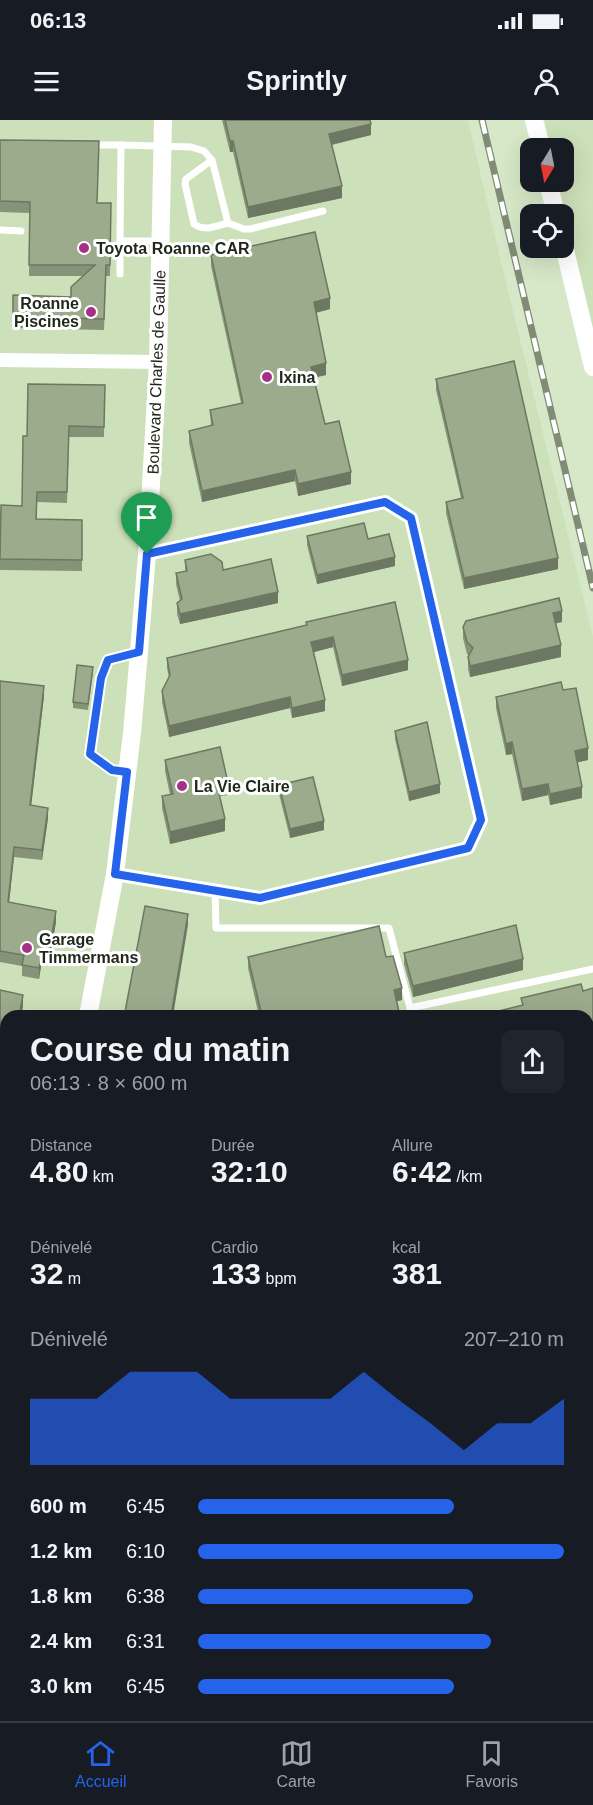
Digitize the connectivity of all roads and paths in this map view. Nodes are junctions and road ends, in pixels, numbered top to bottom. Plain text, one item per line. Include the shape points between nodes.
1 (163, 120) edge
2 (534, 120) edge
3 (538, 138) edge
4 (88, 145) edge
5 (121, 145) junction
6 (162, 146) junction
7 (212, 160) junction
8 (323, 212) dead end
9 (228, 223) junction
10 (0, 230) edge
11 (21, 231) dead end
12 (120, 241) junction
13 (160, 241) junction
14 (567, 258) edge
15 (120, 274) dead end
16 (0, 360) edge
17 (158, 362) junction
18 (592, 364) edge
19 (147, 554) junction
20 (139, 652) junction
21 (127, 772) junction
22 (115, 874) junction
23 (215, 891) junction
24 (593, 969) edge
25 (89, 1010) edge

1 - 6 street, Boulevard Charles de Gaulle
2 - 3 street
4 - 5 lane
5 - 6 lane
5 - 12 lane
6 - 7 lane via 191,147
6 - 13 street, Boulevard Charles de Gaulle
7 - 9 lane
7 - 9 lane via 184,184 194,224 205,229
8 - 9 lane via 250,230
10 - 11 lane
12 - 13 lane
12 - 15 lane
13 - 17 street, Boulevard Charles de Gaulle
14 - 18 street
16 - 17 street
17 - 19 street, Boulevard Charles de Gaulle
19 - 20 street, Boulevard Charles de Gaulle
19 - 23 street via 385,502 411,518 481,820 468,848 260,898
20 - 21 street, Boulevard Charles de Gaulle
20 - 21 lane via 108,660 101,678 90,754 112,770
21 - 22 street, Boulevard Charles de Gaulle
22 - 23 street
22 - 25 street, Boulevard Charles de Gaulle
23 - 24 lane via 216,928 389,928 410,1008

